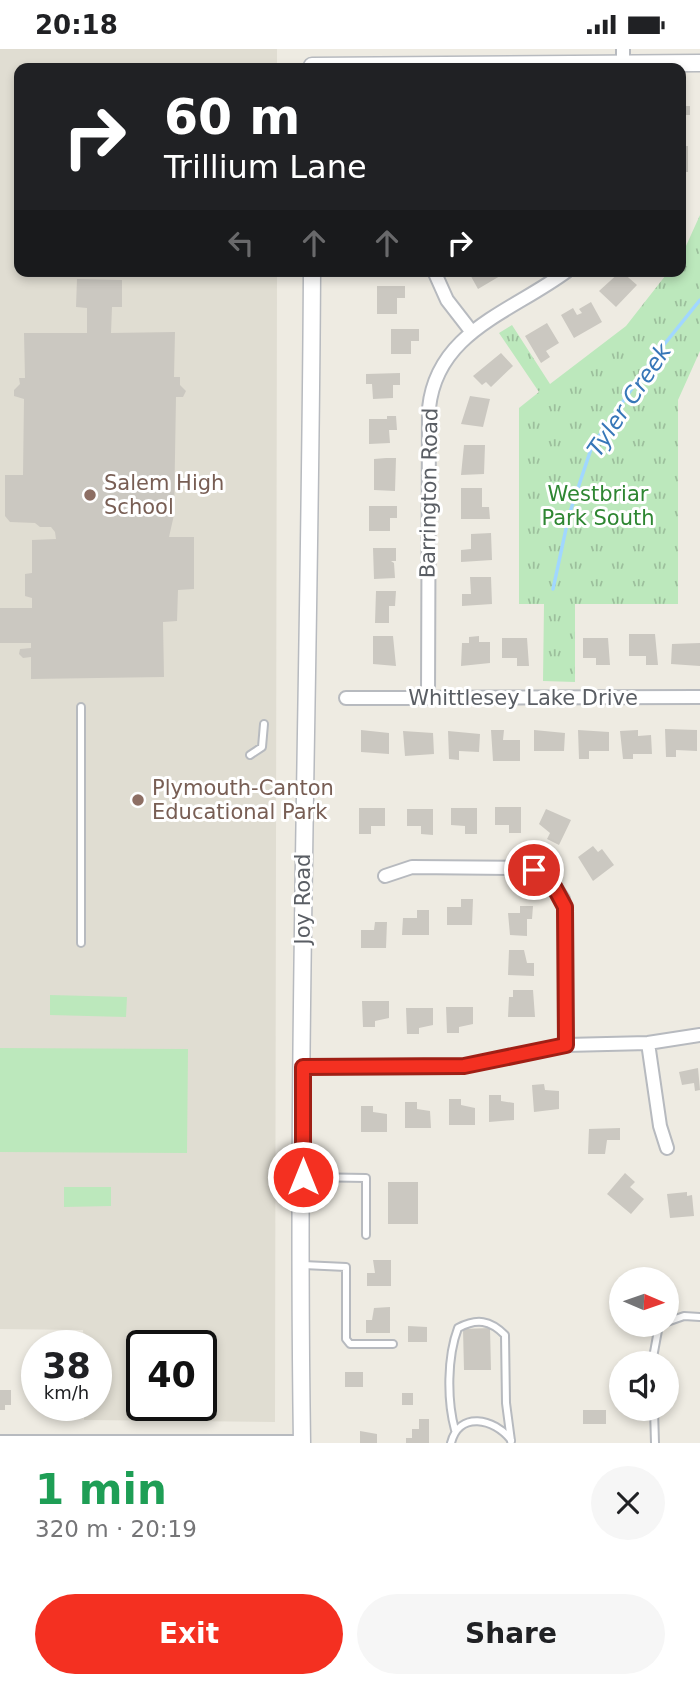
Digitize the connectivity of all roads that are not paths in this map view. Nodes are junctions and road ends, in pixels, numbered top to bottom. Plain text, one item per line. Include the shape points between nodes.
1 (623, 60) edge
2 (490, 63) edge
3 (700, 63) edge
4 (312, 277) edge
5 (437, 277) edge
6 (557, 277) edge
7 (471, 331) junction
8 (700, 697) edge
9 (346, 698) dead end
10 (428, 698) junction
11 (81, 708) dead end
12 (264, 724) dead end
13 (250, 755) dead end
14 (385, 876) dead end
15 (81, 943) dead end
16 (700, 1035) edge
17 (648, 1043) junction
18 (566, 1045) junction
19 (303, 1067) junction
20 (667, 1148) dead end
21 (303, 1177) junction
22 (366, 1235) dead end
23 (303, 1265) junction
24 (700, 1317) edge
25 (679, 1318) edge
26 (393, 1344) dead end
27 (654, 1421) edge
28 (455, 1430) junction
29 (0, 1442) edge
30 (302, 1442) edge
31 (512, 1442) edge
32 (71, 1443) edge
33 (452, 1443) edge
34 (655, 1443) edge

1 - 2 street
1 - 3 street
4 - 19 street, Joy Road
5 - 7 street via 447,300
6 - 7 street, Barrington Road
7 - 10 street, Barrington Road via 442,364 430,395
8 - 10 street, Whittlesey Lake Drive
9 - 10 street, Whittlesey Lake Drive
11 - 15 lane
12 - 13 lane via 262,747
14 - 18 street via 412,867 523,867 551,881 566,914
16 - 17 street
17 - 18 street
17 - 20 street
18 - 19 street via 464,1066
19 - 21 street, Joy Road
21 - 22 lane via 366,1178
21 - 23 street, Joy Road
23 - 26 lane via 346,1267 346,1339 351,1344
23 - 30 street, Joy Road
24 - 25 lane
27 - 34 lane
28 - 31 lane via 461,1424 487,1423
28 - 31 lane via 450,1415 453,1343 458,1328 470,1321 483,1321 505,1335
28 - 33 lane
29 - 32 street
30 - 32 street

